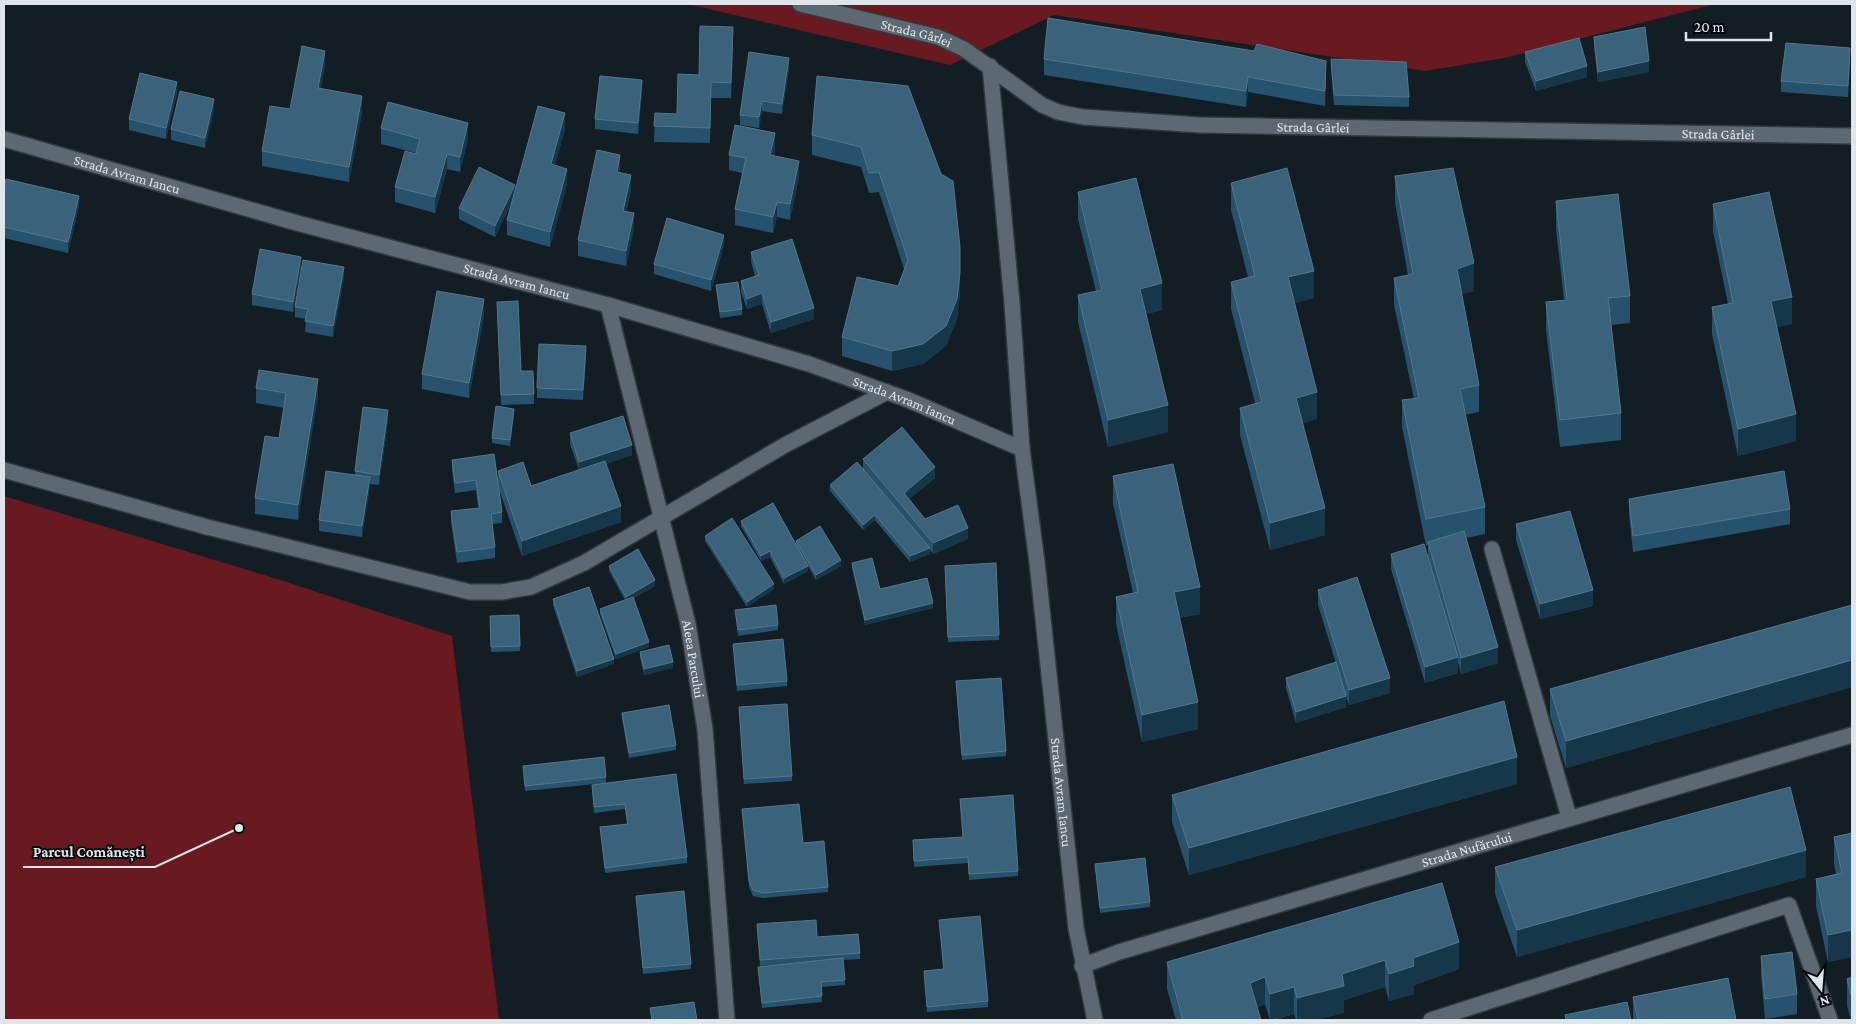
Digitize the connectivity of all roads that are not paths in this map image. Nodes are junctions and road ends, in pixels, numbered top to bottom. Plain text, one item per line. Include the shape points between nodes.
1 (800, 4) edge
2 (990, 66) junction
3 (1852, 136) edge
4 (4, 139) edge
5 (608, 305) junction
6 (887, 392) junction
7 (1022, 449) junction
8 (4, 470) edge
9 (661, 520) junction
10 (1492, 549) dead end
11 (1852, 735) edge
12 (1569, 817) junction
13 (1082, 966) junction
14 (727, 1020) edge
15 (1095, 1020) edge
16 (1431, 1020) edge
17 (1830, 1020) edge

1 - 2 street, Strada Gârlei via 938,38 964,49
2 - 3 street, Strada Gârlei via 1032,99 1058,112 1111,120 1208,125
2 - 7 street, Strada Avram Iancu
4 - 5 street, Strada Avram Iancu via 315,228
5 - 6 street, Strada Avram Iancu via 809,364
5 - 9 street, Aleea Parcului
6 - 7 street, Strada Avram Iancu
6 - 9 street via 785,445
7 - 13 street, Strada Avram Iancu
8 - 9 street via 207,527 470,592 502,592 531,587 584,563
9 - 14 street, Aleea Parcului via 688,624 705,729
10 - 12 street
11 - 12 street, Strada Nufărului
12 - 13 street, Strada Nufărului via 1119,952
13 - 15 street, Strada Avram Iancu
16 - 17 street via 1789,905

